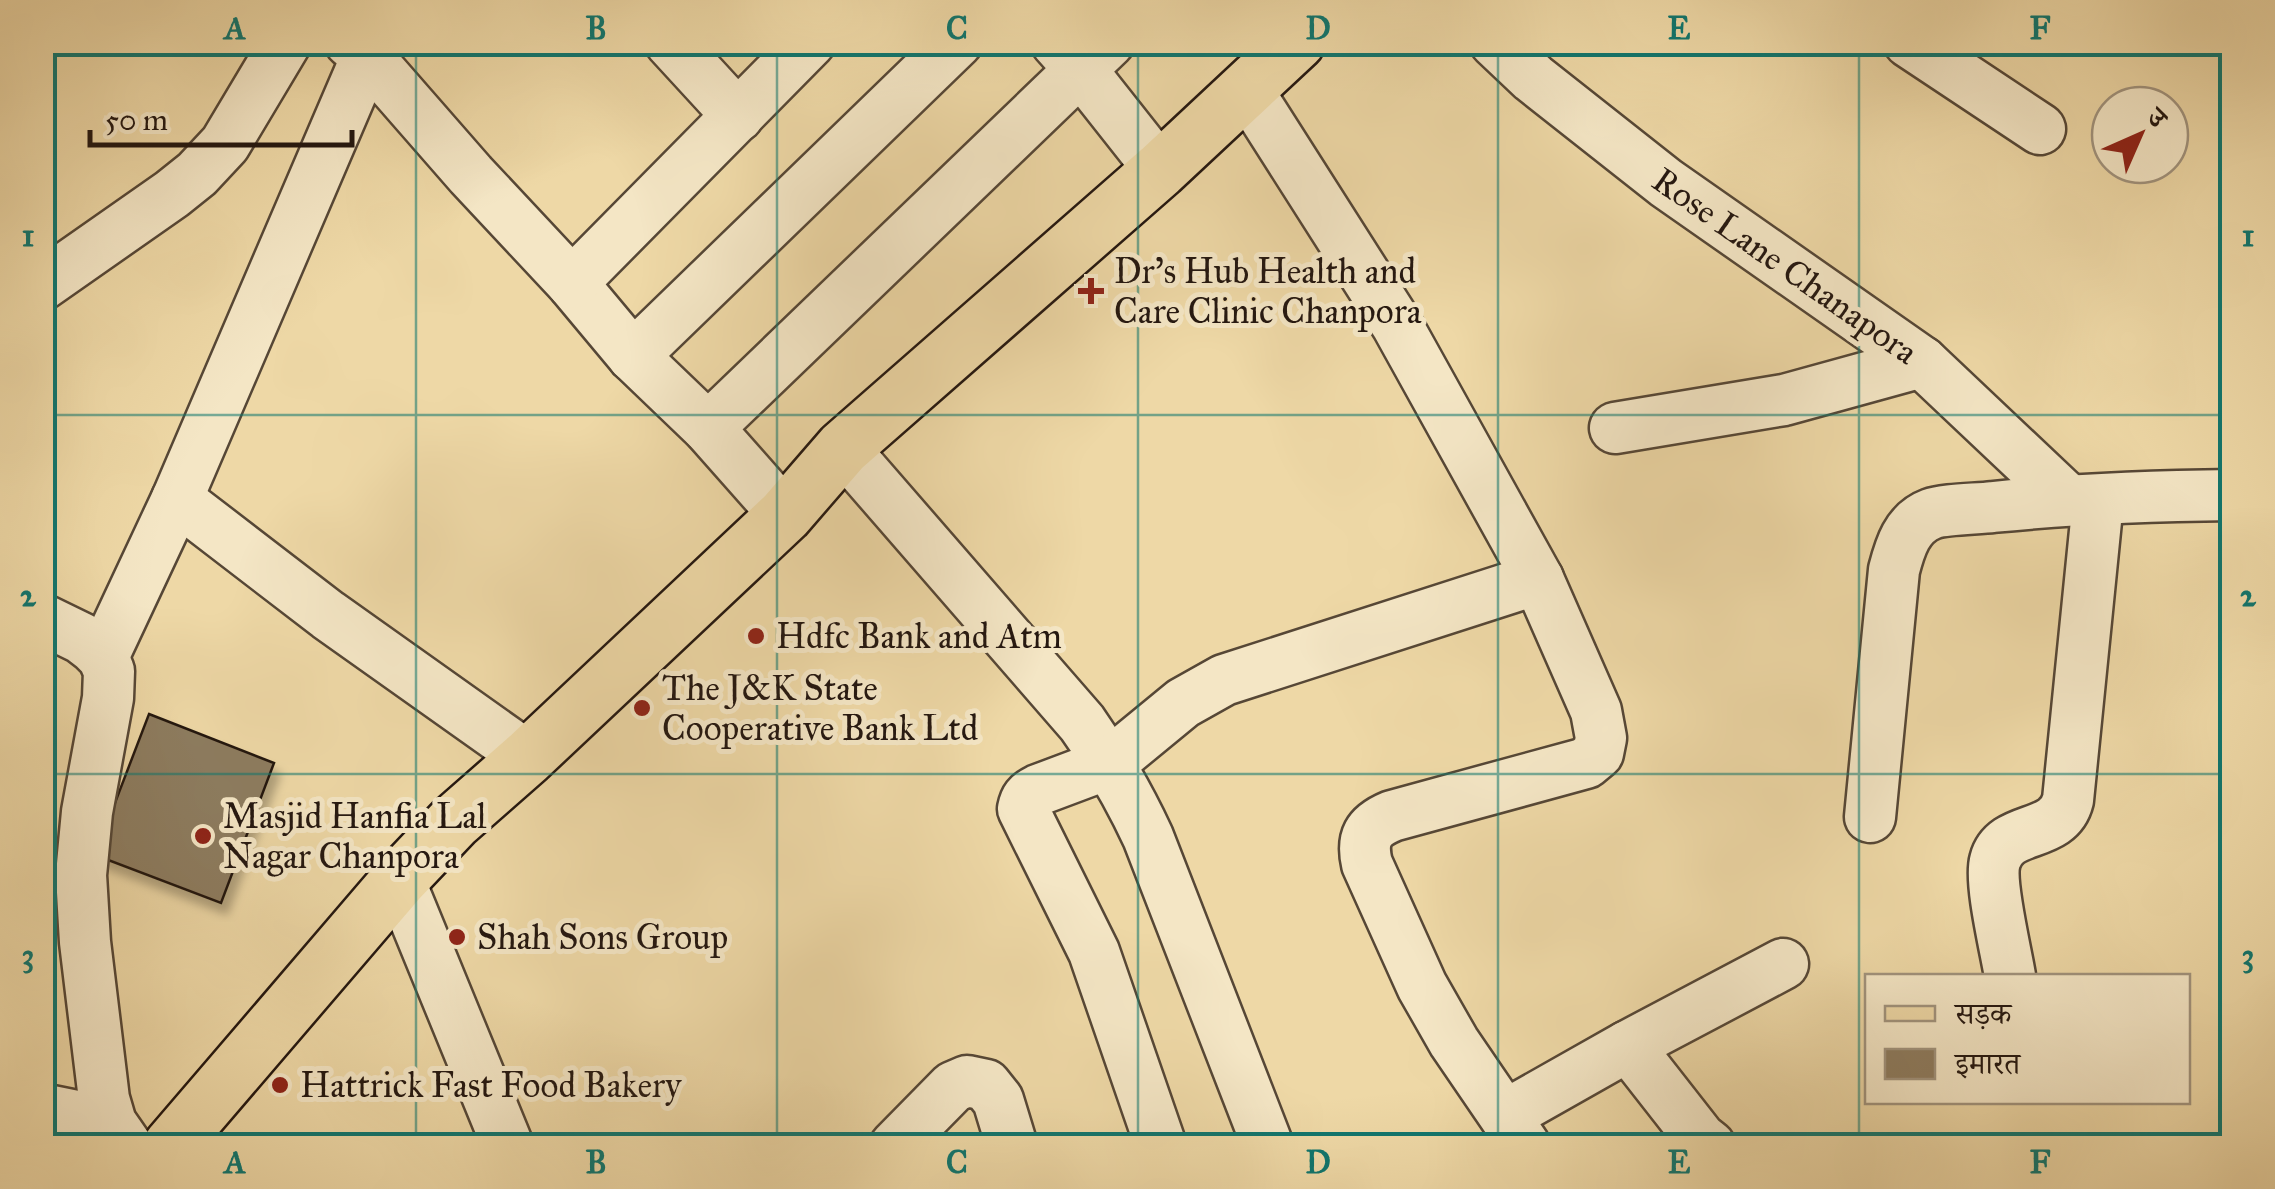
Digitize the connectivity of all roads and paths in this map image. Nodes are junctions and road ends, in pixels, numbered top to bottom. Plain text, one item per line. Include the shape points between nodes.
1 (286, 42) edge
2 (810, 42) edge
3 (957, 42) edge
4 (1297, 42) edge
5 (1495, 42) edge
6 (1909, 42) edge
7 (682, 46) edge
8 (366, 47) edge
9 (1082, 51) edge
10 (1246, 88) junction
11 (738, 116) junction
12 (2040, 129) dead end
13 (1160, 170) junction
14 (572, 283) junction
15 (42, 285) edge
16 (633, 356) junction
17 (1922, 362) junction
18 (708, 428) junction
19 (1615, 428) dead end
20 (843, 448) junction
21 (2232, 494) edge
22 (177, 499) junction
23 (2082, 500) junction
24 (785, 515) junction
25 (1538, 579) junction
26 (42, 619) edge
27 (102, 657) junction
28 (528, 757) junction
29 (1110, 762) junction
30 (1870, 817) dead end
31 (399, 880) junction
32 (1783, 964) dead end
33 (2010, 974) edge
34 (1628, 1046) junction
35 (42, 1108) edge
36 (1515, 1131) edge
37 (119, 1135) edge
38 (171, 1146) edge
39 (508, 1146) edge
40 (895, 1146) edge
41 (1012, 1146) edge
42 (1161, 1146) edge
43 (1268, 1146) edge
44 (1710, 1146) edge

1 - 15 street via 225,144 197,174
2 - 11 street
3 - 16 street
4 - 10 main road
5 - 17 street, Rose Lane Chanapora via 1666,184
6 - 12 street
7 - 11 street
8 - 14 street via 471,175
8 - 22 street
9 - 13 street
9 - 18 street
10 - 13 main road
10 - 25 street via 1396,325
11 - 14 street
13 - 20 main road
14 - 16 street
16 - 18 street
17 - 19 street via 1784,400
17 - 23 street, Rose Lane Chanapora
18 - 24 street
20 - 24 main road
20 - 29 street
21 - 23 street
22 - 27 street
22 - 28 street
23 - 30 street via 1931,514 1911,528 1894,570
23 - 33 street via 2065,813 2004,844 1993,874
24 - 28 main road
25 - 29 street via 1224,680 1182,703
25 - 36 street via 1596,712 1598,753 1586,763 1377,822 1363,849 1422,986
26 - 27 street
27 - 37 street via 110,671 108,698 81,875 104,1099
28 - 31 main road
29 - 42 street via 1028,794 1023,809 1094,952
29 - 43 street via 1148,837
31 - 38 main road
31 - 39 street
32 - 34 street
34 - 36 street
34 - 44 street
35 - 37 street
40 - 41 street via 967,1081 986,1084 998,1100

